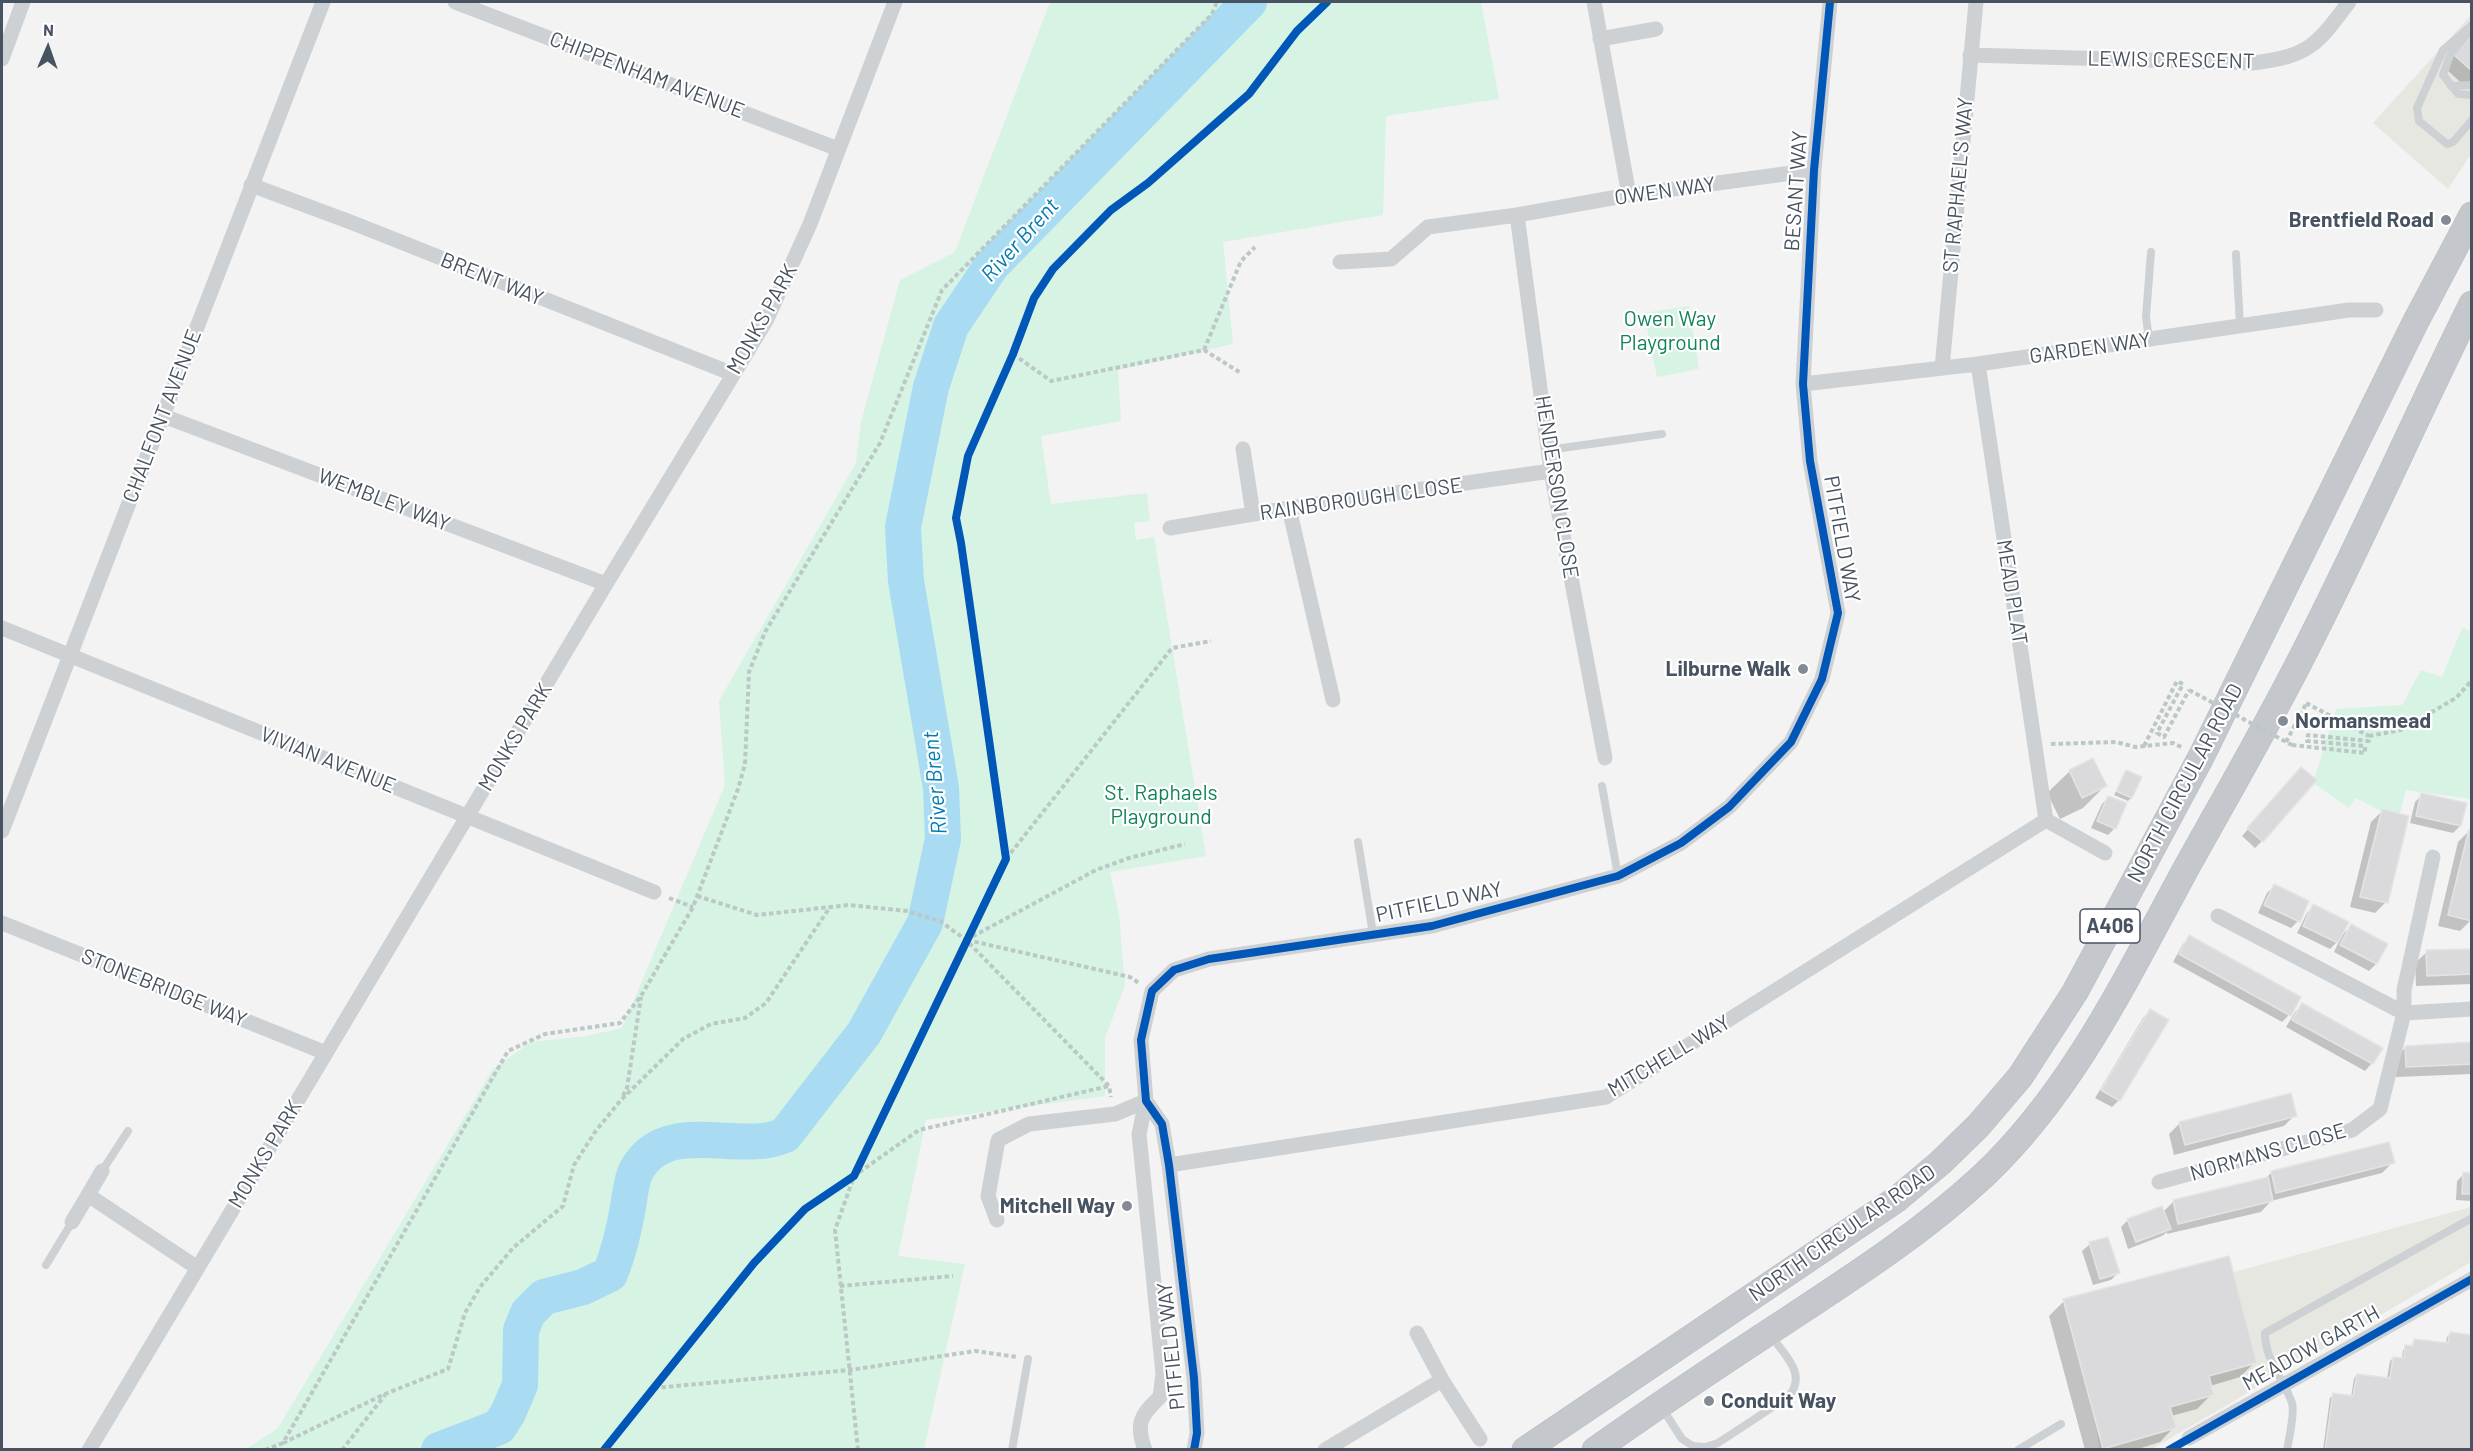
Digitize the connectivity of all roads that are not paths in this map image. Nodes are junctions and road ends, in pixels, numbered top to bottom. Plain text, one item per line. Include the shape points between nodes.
1 (23, 2) edge
2 (322, 2) edge
3 (455, 2) edge
4 (895, 2) edge
5 (1594, 2) edge
6 (1830, 2) edge
7 (1976, 2) edge
8 (2349, 2) edge
9 (2472, 25) edge
10 (1656, 29) dead end
11 (2472, 30) edge
12 (1600, 39) junction
13 (1970, 55) junction
14 (2, 59) edge
15 (2472, 85) edge
16 (2451, 86) junction
17 (2472, 95) edge
18 (2472, 120) edge
19 (838, 149) junction
20 (1814, 170) junction
21 (251, 185) junction
22 (1629, 195) junction
23 (1517, 215) junction
24 (2472, 215) edge
25 (2151, 252) dead end
26 (2236, 254) dead end
27 (1340, 262) dead end
28 (2472, 304) edge
29 (2376, 310) dead end
30 (2240, 326) junction
31 (2149, 339) junction
32 (1978, 364) junction
33 (1942, 368) junction
34 (733, 374) junction
35 (1803, 384) junction
36 (161, 416) junction
37 (1662, 434) dead end
38 (1243, 449) dead end
39 (1548, 450) junction
40 (1551, 471) junction
41 (1289, 508) junction
42 (1253, 514) junction
43 (1170, 528) dead end
44 (606, 584) junction
45 (2, 628) edge
46 (69, 654) junction
47 (1333, 700) dead end
48 (1605, 758) dead end
49 (1602, 786) dead end
50 (468, 816) junction
51 (2046, 820) junction
52 (2, 831) edge
53 (1358, 842) dead end
54 (2105, 853) dead end
55 (2433, 856) dead end
56 (1618, 876) junction
57 (654, 892) road end
58 (2218, 916) dead end
59 (2, 922) edge
60 (1373, 934) junction
61 (2472, 1009) edge
62 (2404, 1013) junction
63 (326, 1053) junction
64 (1146, 1101) junction
65 (128, 1131) dead end
66 (1169, 1165) junction
67 (102, 1171) joint
68 (2159, 1182) dead end
69 (88, 1195) junction
70 (2472, 1218) edge
71 (997, 1220) dead end
72 (72, 1222) joint
73 (46, 1265) dead end
74 (196, 1267) junction
75 (2472, 1279) edge
76 (1417, 1333) dead end
77 (1768, 1333) junction
78 (1028, 1359) road end
79 (1442, 1380) junction
80 (2284, 1384) junction
81 (1660, 1404) junction
82 (2061, 1424) dead end
83 (2189, 1438) joint
84 (1480, 1439) dead end
85 (88, 1449) edge
86 (1012, 1449) edge
87 (1145, 1449) edge
88 (1194, 1449) edge
89 (1325, 1449) edge
90 (1525, 1449) edge
91 (1595, 1449) edge
92 (2018, 1449) edge
93 (2169, 1449) edge
94 (2287, 1449) edge

1 - 14 street
2 - 21 street, CHALFONT AVENUE
3 - 19 street, CHIPPENHAM AVENUE
4 - 19 street, MONKS PARK
5 - 12 street
6 - 20 street, BESANT WAY
7 - 13 street, ST RAPHAEL'S WAY
8 - 13 street, LEWIS CRESCENT via 2308,50 2285,59 2253,63
9 - 18 lane via 2444,50 2417,108 2419,122 2446,144 2453,142
10 - 12 street
11 - 16 lane via 2450,55 2443,75
12 - 22 street
13 - 33 street, ST RAPHAEL'S WAY
15 - 16 lane
16 - 17 lane via 2458,94
19 - 34 street, MONKS PARK via 791,270
20 - 22 street, OWEN WAY
20 - 35 street, BESANT WAY
21 - 34 street, BRENT WAY
21 - 36 street, CHALFONT AVENUE
22 - 23 street, OWEN WAY
23 - 27 street, OWEN WAY via 1428,227 1391,259
23 - 39 street, HENDERSON CLOSE
24 - 90 highway, NORTH CIRCULAR ROAD / A406 via 2202,757 2075,992 2020,1077 1941,1163 1897,1199
25 - 31 lane via 2146,317
26 - 30 lane
28 - 77 highway, NORTH CIRCULAR ROAD / A406 via 2307,647 2127,977 2065,1081 1985,1174 1931,1222
29 - 30 street, GARDEN WAY via 2349,310
30 - 31 street, GARDEN WAY
31 - 32 street, GARDEN WAY
32 - 33 street, GARDEN WAY
32 - 51 street, MEAD PLAT
33 - 35 street, GARDEN WAY
34 - 44 street, MONKS PARK
35 - 56 street, PITFIELD WAY via 1810,460 1838,613 1822,679 1791,742 1729,807 1681,843
36 - 44 street, WEMBLEY WAY
36 - 46 street, CHALFONT AVENUE
37 - 39 lane
38 - 42 street
39 - 40 street, HENDERSON CLOSE
40 - 41 street, RAINBOROUGH CLOSE
40 - 48 street, HENDERSON CLOSE
41 - 42 street, RAINBOROUGH CLOSE
41 - 47 street
42 - 43 street, RAINBOROUGH CLOSE
44 - 50 street, MONKS PARK
45 - 46 street, VIVIAN AVENUE
46 - 50 street, VIVIAN AVENUE
46 - 52 street, CHALFONT AVENUE
49 - 56 lane
50 - 57 street, VIVIAN AVENUE
50 - 63 street, MONKS PARK
51 - 54 street
51 - 66 street, MITCHELL WAY via 1606,1097
53 - 60 lane
55 - 62 street, NORMANS CLOSE via 2404,990
56 - 60 street, PITFIELD WAY via 1432,926
58 - 62 street
59 - 63 street, STONEBRIDGE WAY
60 - 64 street, PITFIELD WAY via 1209,958 1174,970 1152,991 1141,1040
61 - 62 street
62 - 68 street, NORMANS CLOSE via 2380,1109 2352,1130
63 - 74 street, MONKS PARK
64 - 66 street, PITFIELD WAY via 1162,1124
64 - 71 street via 1115,1114 1029,1124 998,1140 988,1196
64 - 87 street, PITFIELD WAY via 1140,1134 1162,1374 1160,1397 1146,1410 1140,1424
65 - 67 lane
66 - 88 street, PITFIELD WAY via 1194,1378
67 - 69 street
69 - 72 street
69 - 74 street
70 - 80 lane via 2265,1334 2273,1367
72 - 73 lane
74 - 85 street, MONKS PARK
75 - 80 street, MEADOW GARTH
76 - 79 street
77 - 81 highway, NORTH CIRCULAR ROAD / A406
77 - 81 lane via 1797,1377 1795,1389 1788,1397 1718,1443 1705,1447 1694,1446 1682,1438
78 - 86 lane
79 - 84 street
79 - 89 street
80 - 83 street, MEADOW GARTH
80 - 94 lane via 2293,1405
81 - 91 highway, NORTH CIRCULAR ROAD / A406
82 - 92 lane
83 - 93 lane, MEADOW GARTH

